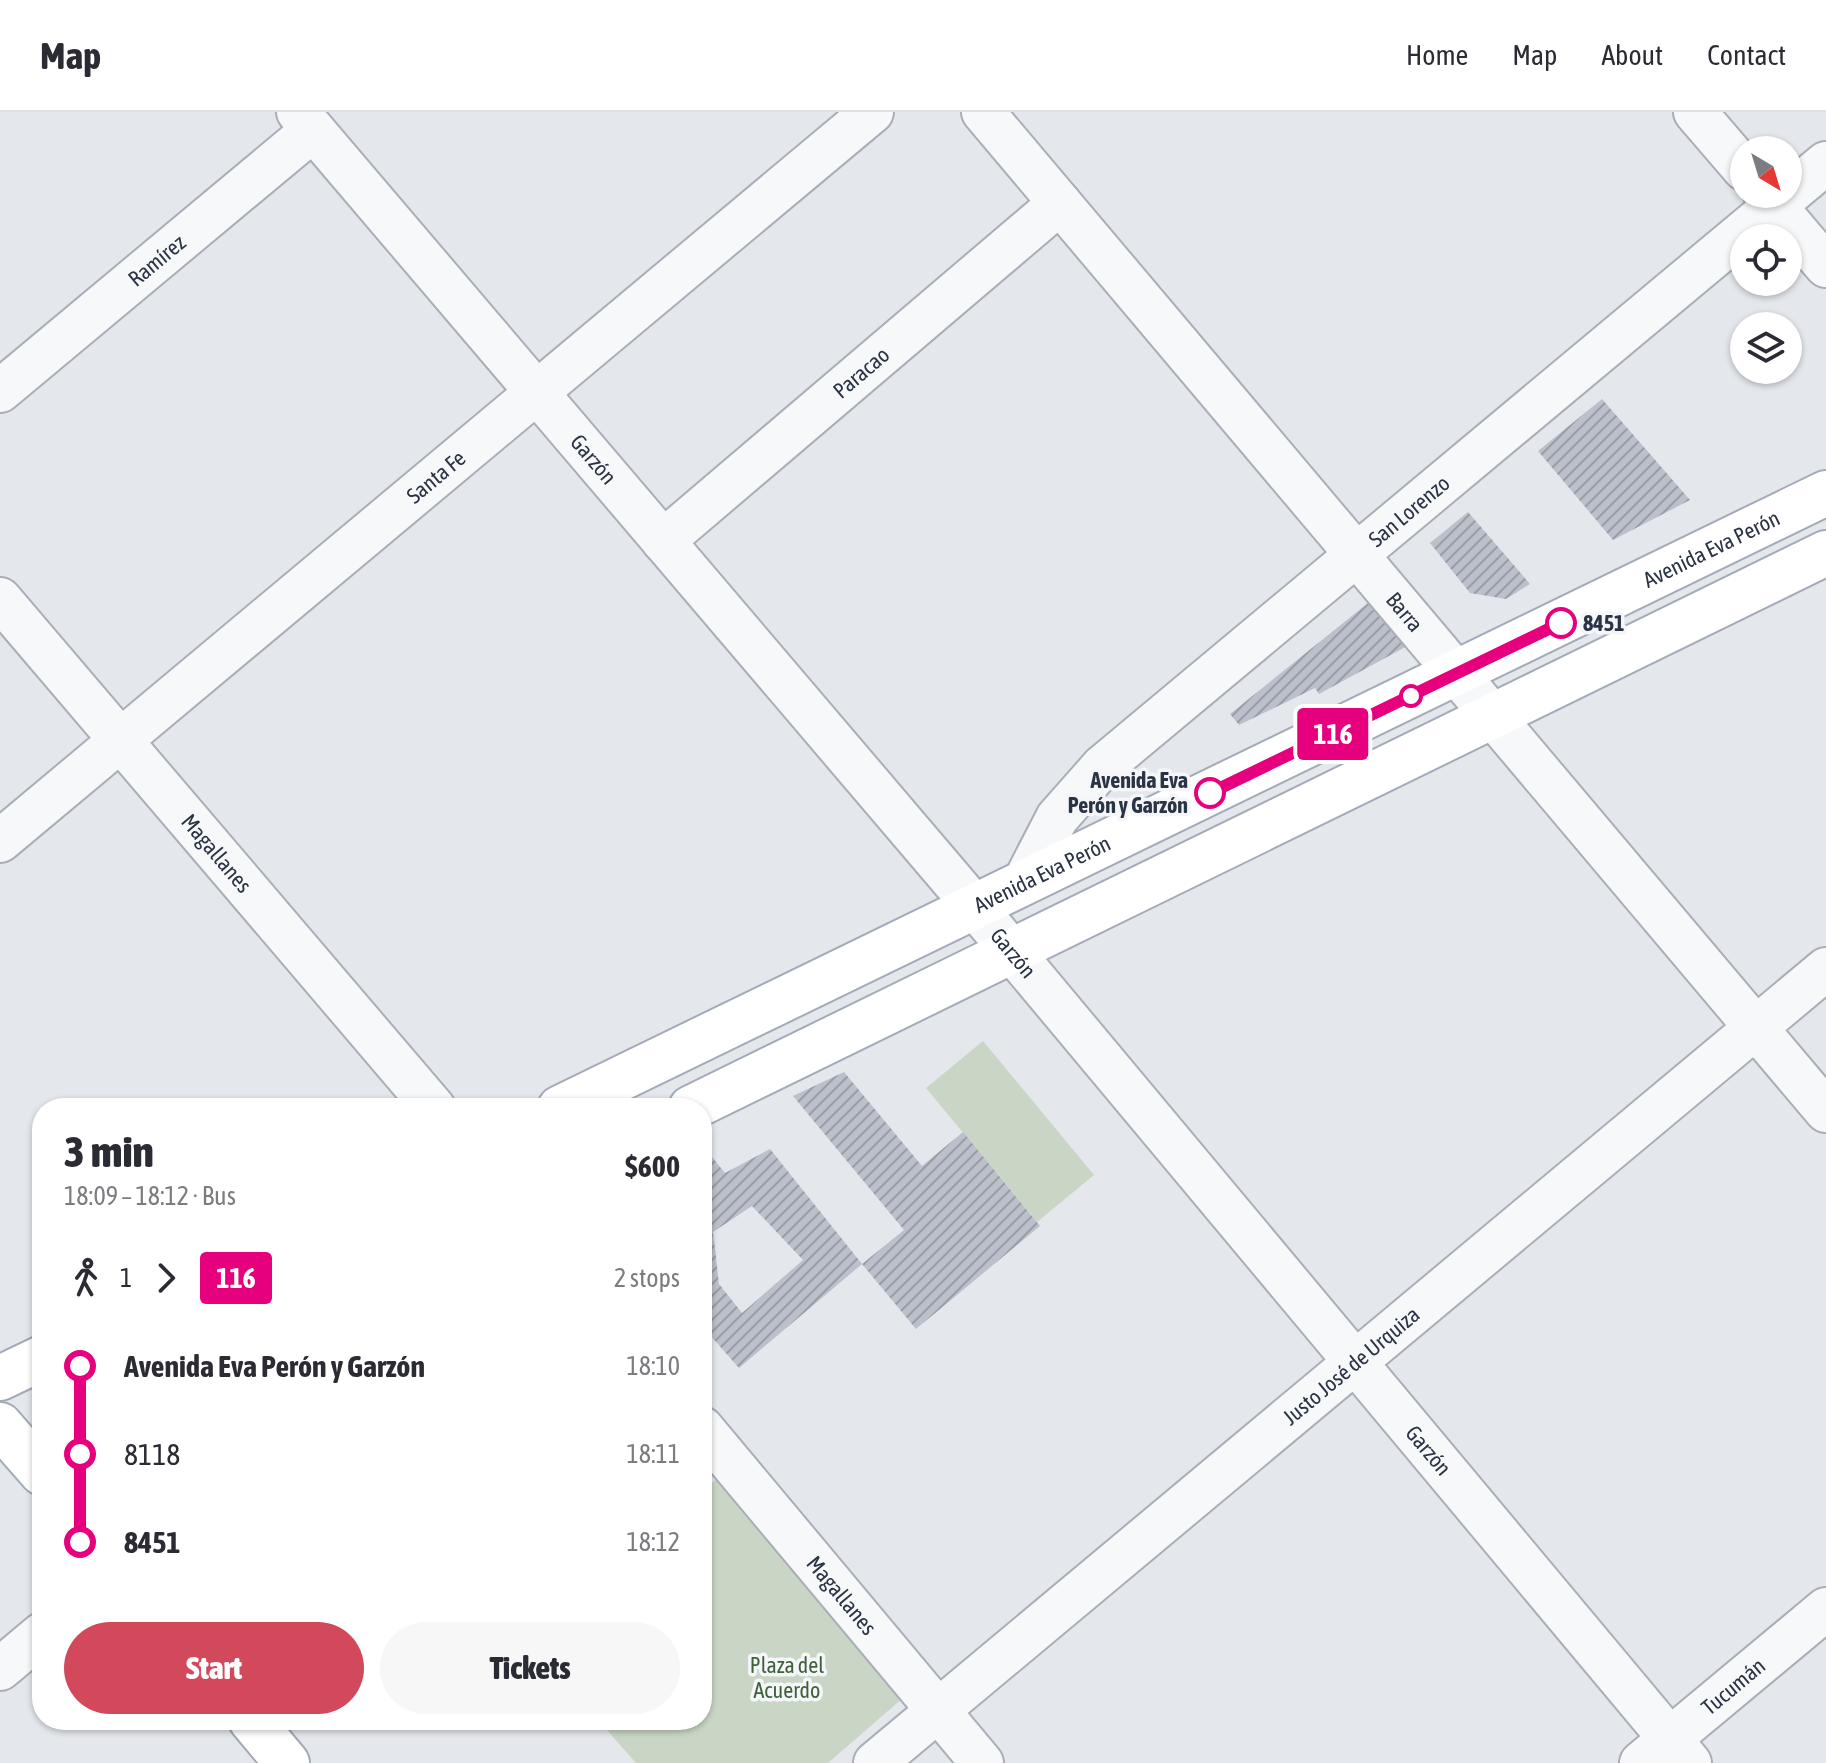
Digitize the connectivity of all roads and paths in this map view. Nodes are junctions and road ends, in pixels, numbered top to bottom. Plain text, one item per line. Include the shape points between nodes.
1 (872, 112) edge
2 (983, 112) edge
3 (1695, 112) edge
4 (306, 121) edge
5 (1730, 153) edge
6 (1826, 163) edge
7 (1802, 179) edge
8 (1060, 203) junction
9 (1761, 208) edge
10 (1777, 208) edge
11 (1826, 266) edge
12 (0, 391) edge
13 (537, 393) junction
14 (1826, 493) edge
15 (663, 541) junction
16 (1826, 553) edge
17 (1357, 555) junction
18 (0, 599) edge
19 (1457, 674) junction
20 (1492, 716) junction
21 (120, 740) junction
22 (0, 841) edge
23 (1023, 884) junction
24 (975, 907) junction
25 (1010, 950) junction
26 (1826, 969) edge
27 (1756, 1028) junction
28 (425, 1098) edge
29 (581, 1098) edge
30 (711, 1098) edge
31 (1826, 1111) edge
32 (1354, 1362) junction
33 (32, 1363) edge
34 (0, 1378) edge
35 (13, 1432) edge
36 (712, 1440) edge
37 (32, 1459) edge
38 (1826, 1609) edge
39 (32, 1642) edge
40 (0, 1669) edge
41 (937, 1710) junction
42 (259, 1730) edge
43 (1667, 1755) edge
44 (287, 1763) edge
45 (875, 1763) edge
46 (982, 1763) edge

1 - 13 street, Santa Fe
2 - 8 street, Barra
3 - 5 street
4 - 12 street, Ramírez
4 - 13 street, Garzón
6 - 7 street, San Lorenzo
8 - 15 street, Paracao
8 - 17 street, Barra
9 - 17 street, San Lorenzo
10 - 11 street
13 - 15 street, Garzón
13 - 21 street, Santa Fe
14 - 19 main road, Avenida Eva Perón
15 - 24 street, Garzón
16 - 20 main road
17 - 19 street, Barra
17 - 23 street, San Lorenzo via 1102,767 1057,818
18 - 21 street, Magallanes
19 - 20 street, Barra
19 - 23 main road, Avenida Eva Perón
20 - 25 main road
20 - 27 street, Barra
21 - 22 street, Santa Fe
21 - 28 street, Magallanes
23 - 24 main road, Avenida Eva Perón
24 - 25 street, Garzón
24 - 29 main road, Avenida Eva Perón
25 - 30 main road
25 - 32 street, Garzón
26 - 27 street, Justo José de Urquiza
27 - 31 street, Barra
27 - 32 street, Justo José de Urquiza
32 - 41 street, Justo José de Urquiza
32 - 43 street, Garzón
33 - 34 main road
35 - 37 main road
36 - 41 street, Magallanes
38 - 43 street, Tucumán
39 - 40 street
41 - 45 street, Justo José de Urquiza
41 - 46 street, Magallanes
42 - 44 main road

